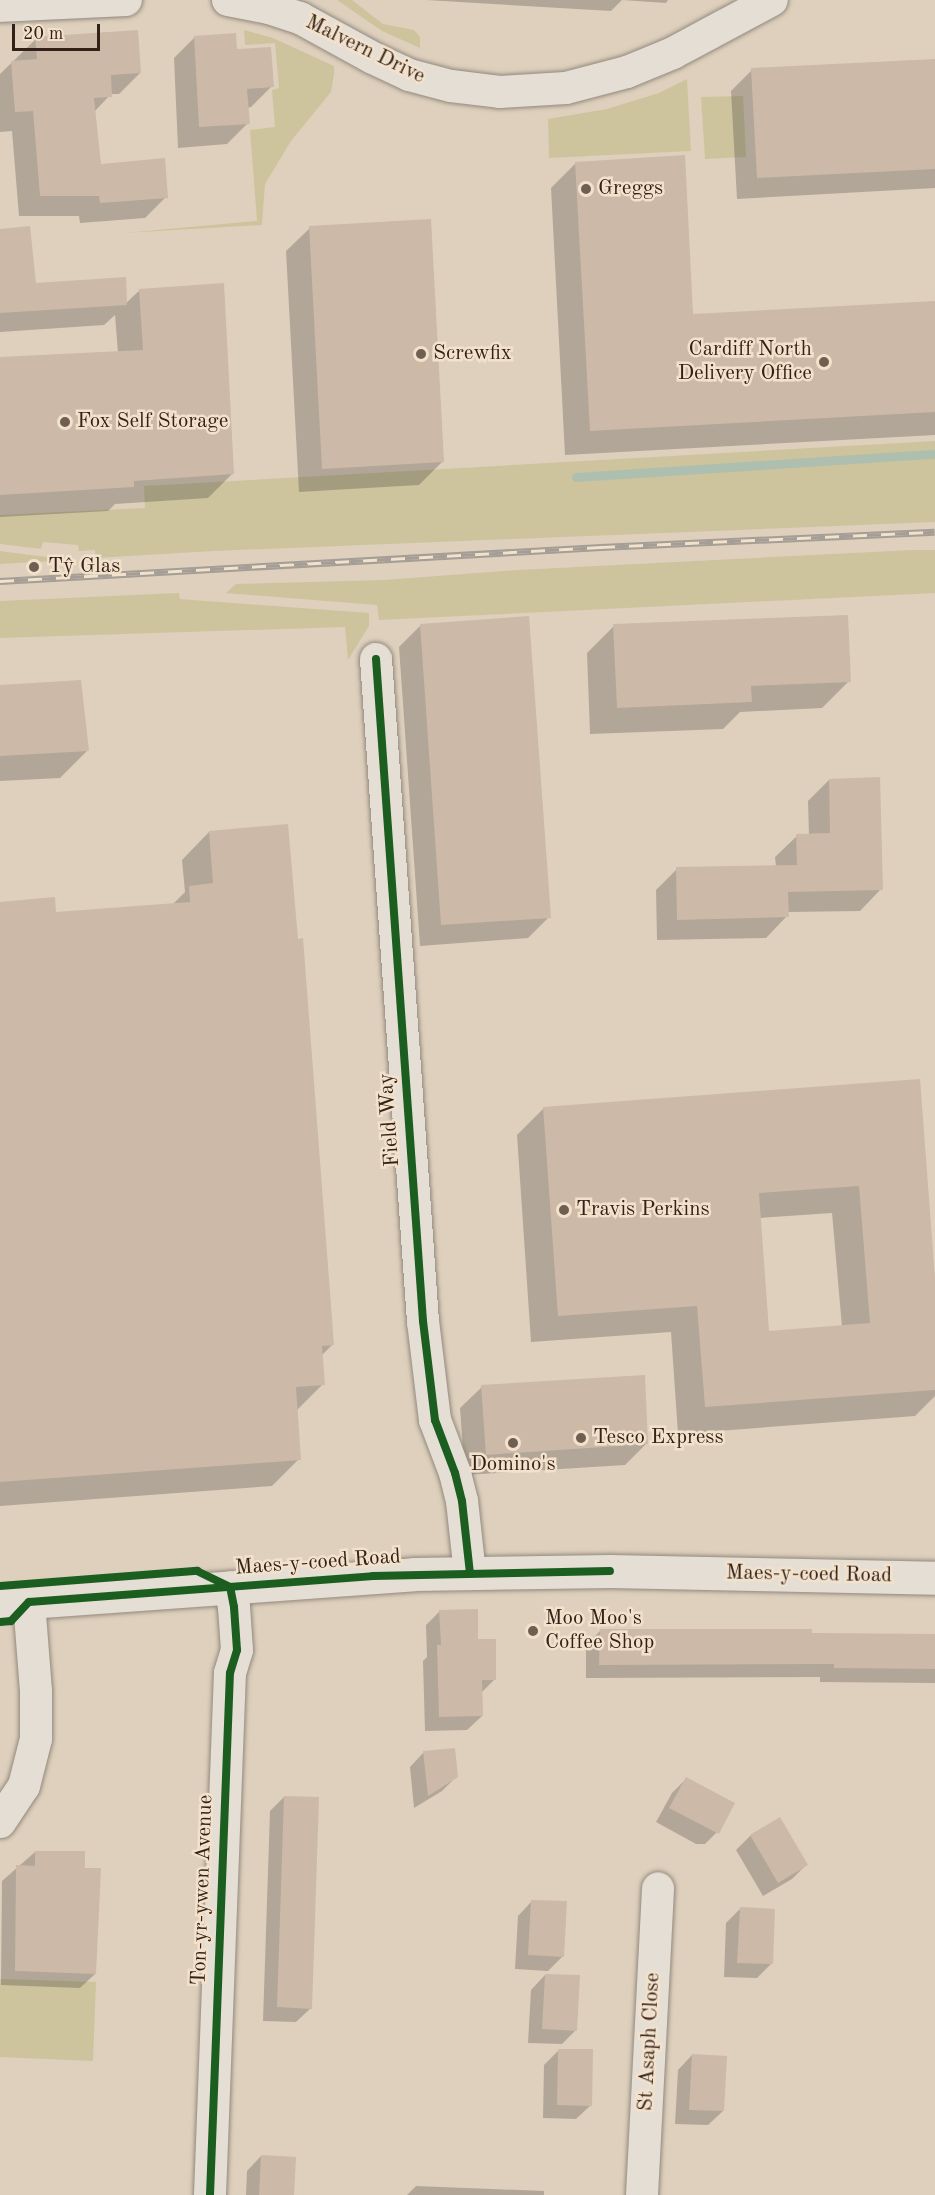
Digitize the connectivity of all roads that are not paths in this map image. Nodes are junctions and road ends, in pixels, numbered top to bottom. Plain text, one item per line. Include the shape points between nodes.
1 (126, 0) edge
2 (228, 0) edge
3 (235, 0) edge
4 (772, 0) edge
5 (0, 6) edge
6 (376, 659) dead end
7 (470, 1573) junction
8 (935, 1578) edge
9 (230, 1587) junction
10 (14, 1603) edge
11 (0, 1821) edge
12 (658, 1888) dead end
13 (210, 2195) edge
14 (642, 2195) edge

1 - 5 street
2 - 3 street, Malvern Drive
3 - 4 street, Malvern Drive via 300,18 409,75 450,86 500,92 566,88 627,72 673,53
6 - 7 street, Field Way via 423,1321 435,1420 459,1492
7 - 8 street, Maes-y-coed Road via 610,1571
7 - 9 street, Maes-y-coed Road via 322,1578
9 - 10 street, Maes-y-coed Road
9 - 13 street, Ton-yr-ywen Avenue via 237,1650 230,1673
10 - 11 street via 36,1691 36,1739 24,1786
12 - 14 street, St Asaph Close

